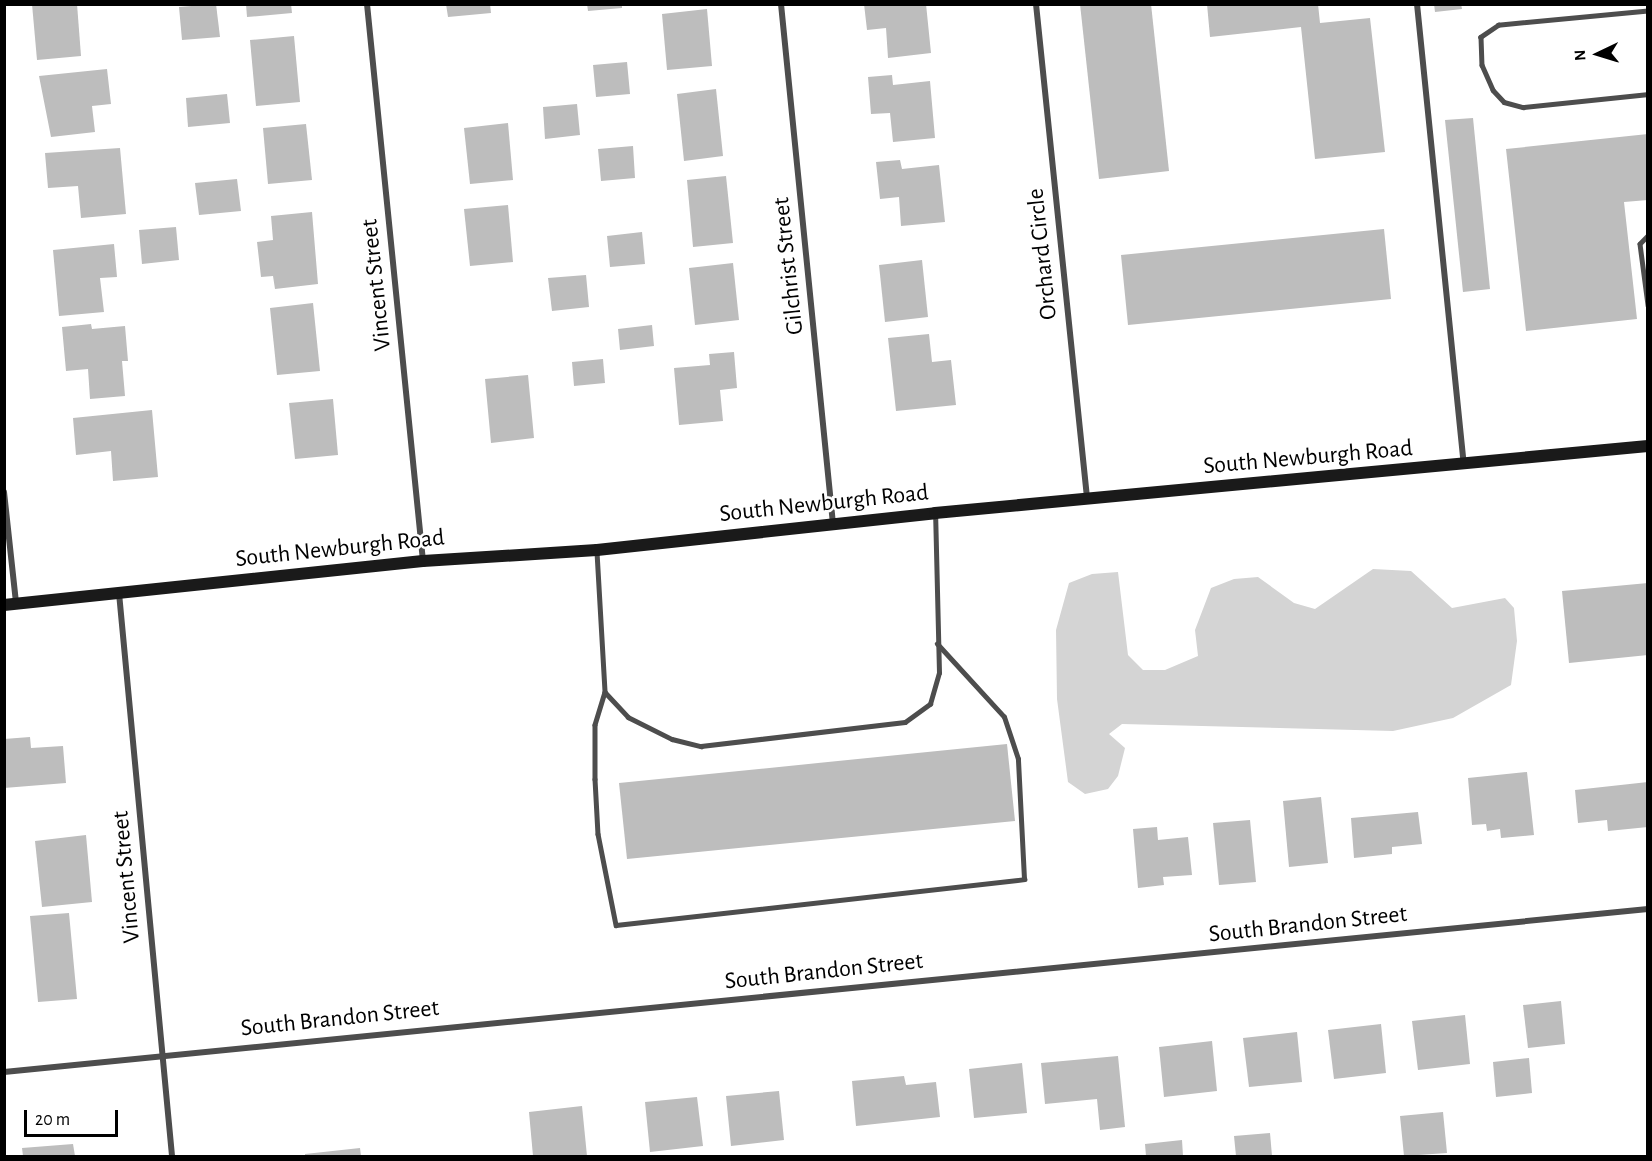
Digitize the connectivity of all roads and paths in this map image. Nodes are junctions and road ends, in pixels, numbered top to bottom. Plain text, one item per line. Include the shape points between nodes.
1 (367, 4) edge
2 (781, 4) edge
3 (1036, 4) edge
4 (1417, 4) edge
5 (1647, 11) edge
6 (1647, 94) edge
7 (1647, 236) edge
8 (1647, 305) edge
9 (1647, 446) edge
10 (1464, 465) junction
11 (4, 492) edge
12 (1087, 499) junction
13 (935, 513) junction
14 (833, 524) junction
15 (597, 550) junction
16 (423, 561) junction
17 (118, 593) junction
18 (10, 604) edge
19 (938, 644) junction
20 (605, 692) junction
21 (1647, 909) edge
22 (162, 1054) junction
23 (4, 1072) edge
24 (172, 1156) edge

1 - 16 street, Vincent Street
2 - 14 street, Gilchrist Street
3 - 12 street, Orchard Circle
4 - 10 street
5 - 6 lane via 1499,25 1480,37 1482,64 1493,90 1504,102 1522,107
7 - 8 lane via 1640,244
9 - 10 main road, South Newburgh Road
10 - 12 main road, South Newburgh Road
11 - 18 street
12 - 13 main road, South Newburgh Road
13 - 14 main road, South Newburgh Road
13 - 19 lane
14 - 15 main road, South Newburgh Road
15 - 16 main road, South Newburgh Road
15 - 20 lane
16 - 17 main road, South Newburgh Road
17 - 18 main road, South Newburgh Road
17 - 22 street, Vincent Street
19 - 20 lane via 939,673 930,704 905,722 701,746 672,739 628,717
19 - 20 lane via 1004,717 1018,759 1024,879 616,925 598,834 595,790 595,725
21 - 22 street, South Brandon Street
22 - 23 street, South Brandon Street
22 - 24 street, Vincent Street

